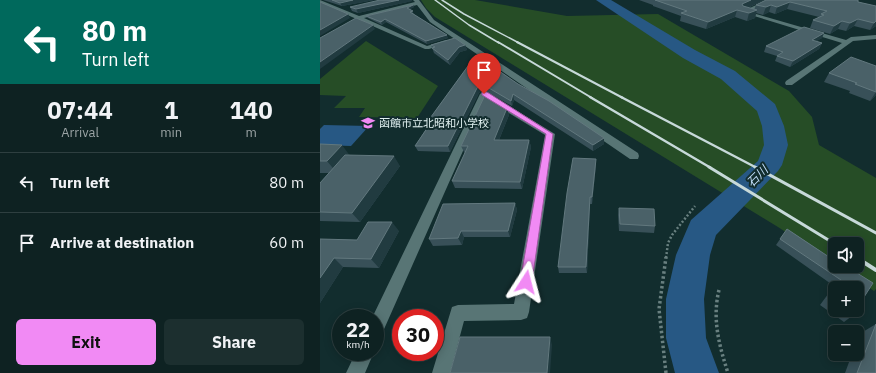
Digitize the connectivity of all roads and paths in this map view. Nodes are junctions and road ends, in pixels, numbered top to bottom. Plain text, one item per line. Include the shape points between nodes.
1 (320, 0) edge
2 (772, 0) edge
3 (417, 2) edge
4 (350, 8) edge
5 (342, 10) junction
6 (359, 17) junction
7 (374, 31) edge
8 (876, 37) edge
9 (458, 38) junction
10 (847, 42) junction
11 (788, 82) dead end
12 (634, 156) dead end
13 (695, 206) dead end
14 (719, 290) dead end
15 (384, 311) edge
16 (361, 361) edge
17 (355, 373) edge
18 (441, 373) edge
19 (666, 373) edge
20 (728, 373) edge

1 - 5 street
2 - 10 street via 744,12
3 - 6 street
3 - 9 street via 432,21
4 - 5 street
5 - 6 street
6 - 7 street via 349,23
6 - 9 street via 427,48
8 - 10 street via 851,39
9 - 12 street
10 - 11 street
13 - 19 path via 668,243 659,309
14 - 20 path via 715,309 717,332
15 - 18 street via 484,94 550,134 521,312 458,313
16 - 17 street

